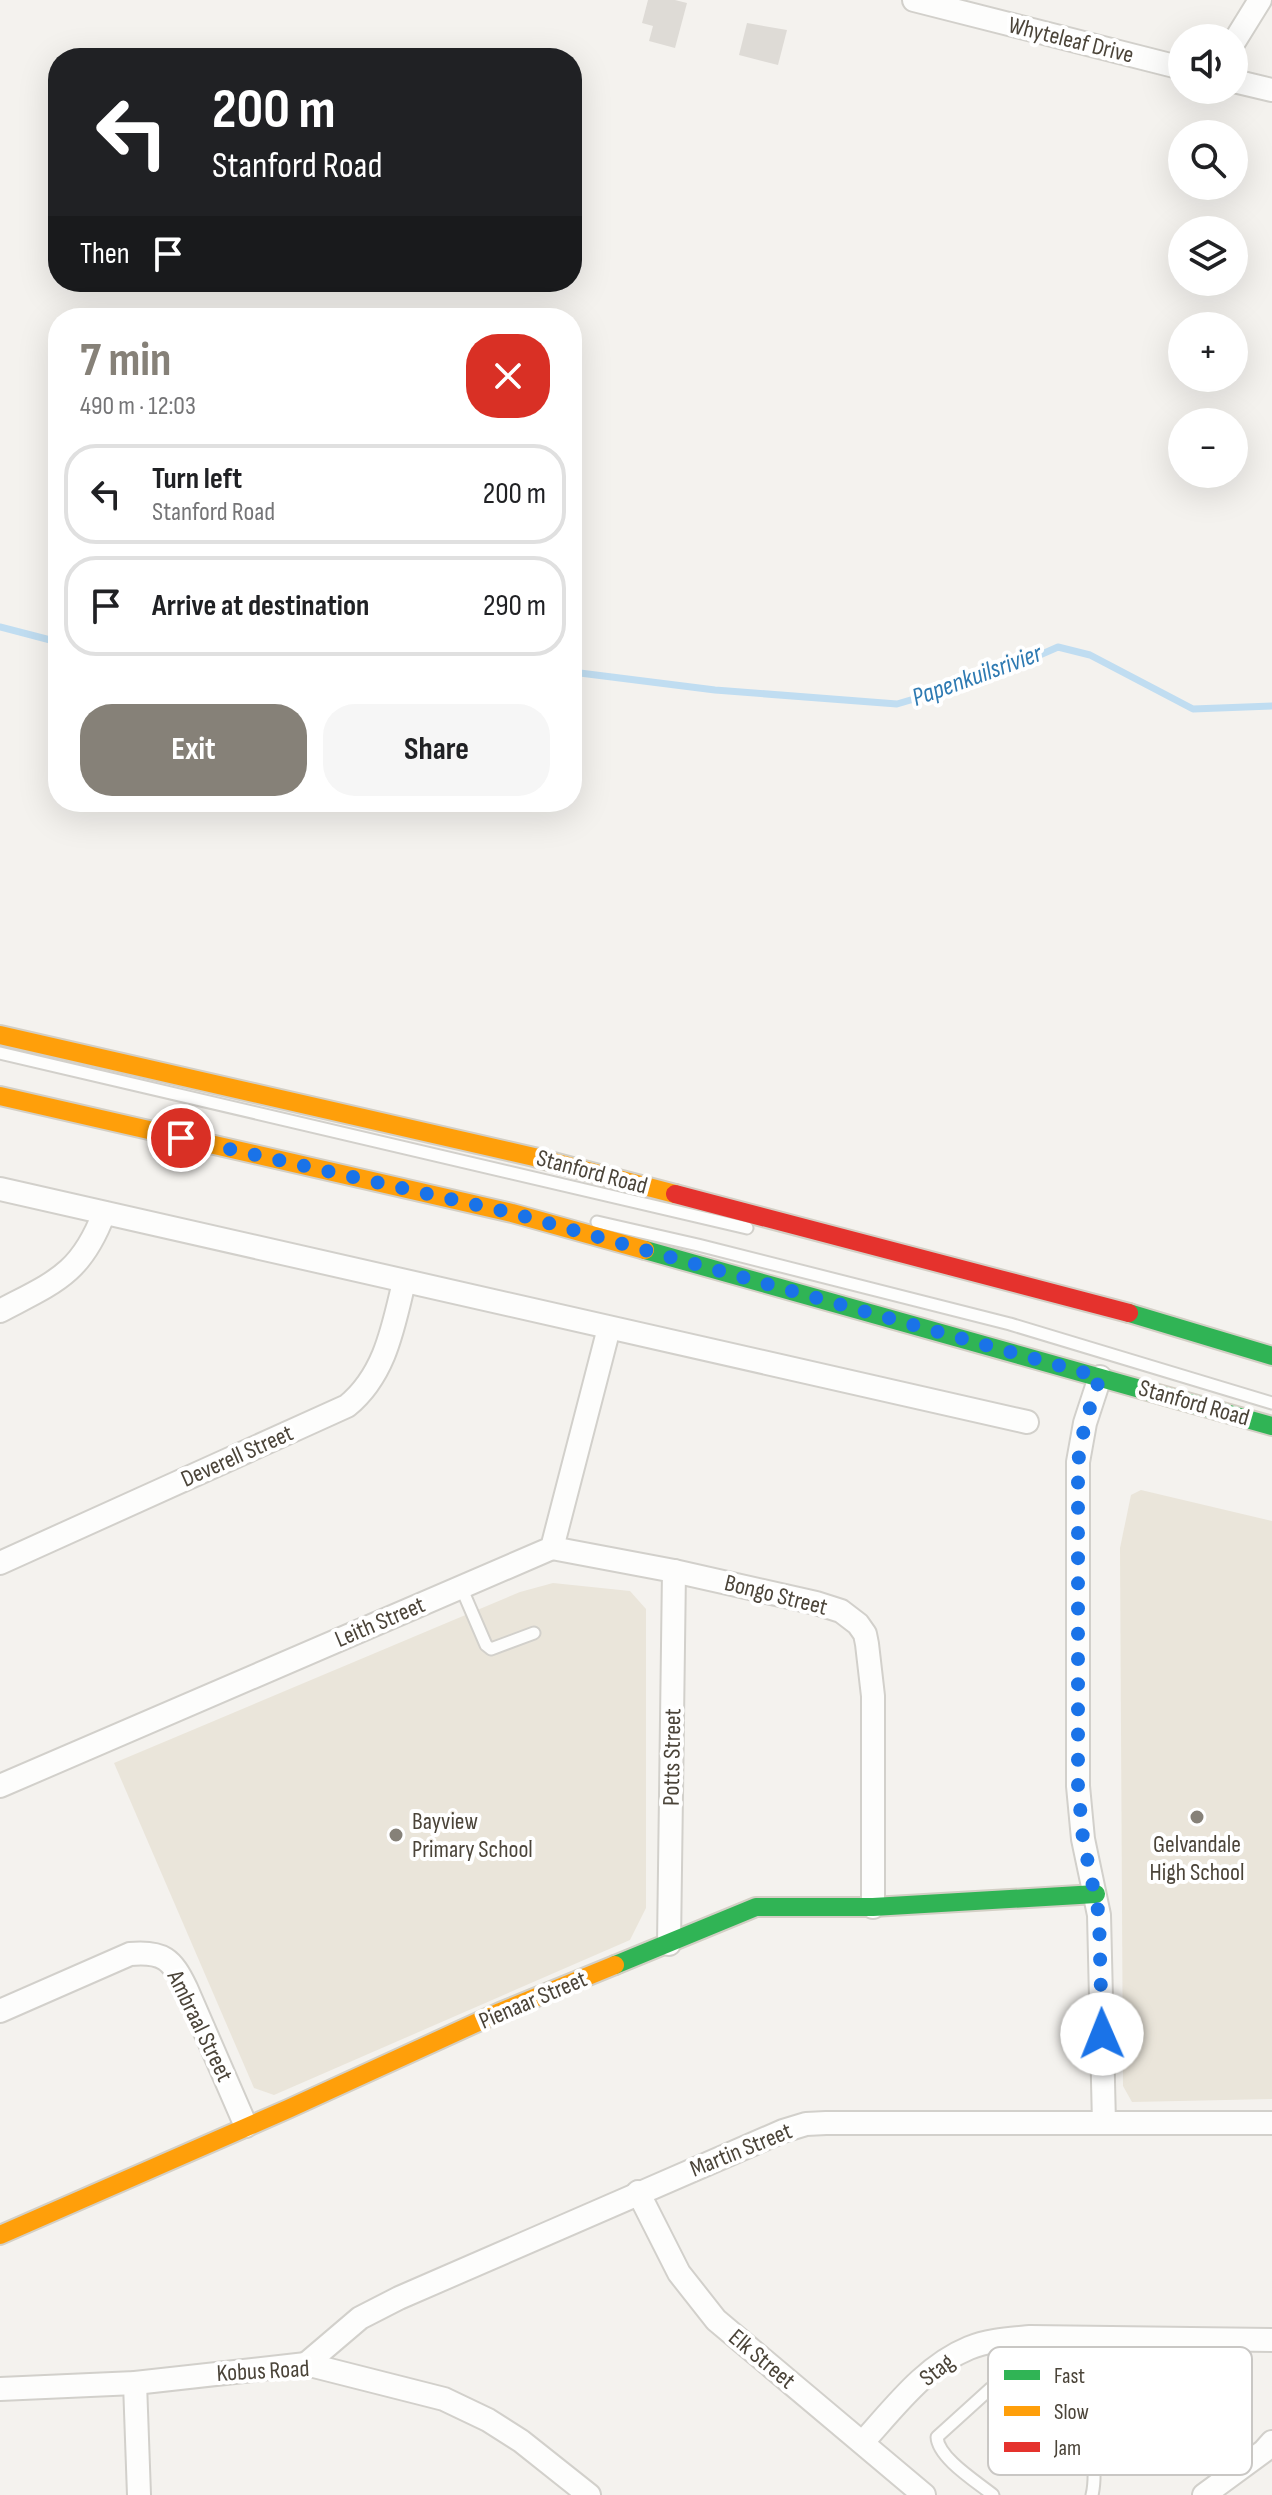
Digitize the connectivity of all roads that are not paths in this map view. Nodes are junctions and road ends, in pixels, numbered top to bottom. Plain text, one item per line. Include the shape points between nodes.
1 (914, 0) edge
2 (1260, 0) edge
3 (1245, 24) edge
4 (1168, 64) edge
5 (1248, 84) edge
6 (1272, 90) edge
7 (0, 1035) edge
8 (0, 1053) edge
9 (0, 1086) edge
10 (0, 1096) edge
11 (0, 1189) edge
12 (104, 1213) junction
13 (564, 1214) dead end
14 (579, 1218) dead end
15 (765, 1233) dead end
16 (404, 1282) junction
17 (0, 1311) edge
18 (609, 1328) junction
19 (1272, 1356) edge
20 (1100, 1377) junction
21 (1272, 1403) edge
22 (1027, 1422) dead end
23 (1272, 1426) edge
24 (552, 1548) junction
25 (0, 1563) edge
26 (674, 1571) junction
27 (461, 1587) junction
28 (534, 1633) dead end
29 (0, 1786) edge
30 (1096, 1894) junction
31 (873, 1907) junction
32 (669, 1944) junction
33 (0, 2011) edge
34 (1104, 2123) junction
35 (1272, 2123) edge
36 (246, 2126) junction
37 (638, 2192) junction
38 (0, 2235) edge
39 (1272, 2340) edge
40 (306, 2364) junction
41 (135, 2383) junction
42 (0, 2389) edge
43 (988, 2391) edge
44 (863, 2442) junction
45 (1272, 2442) edge
46 (1252, 2460) edge
47 (1094, 2475) edge
48 (1231, 2475) edge
49 (139, 2495) edge
50 (589, 2495) edge
51 (924, 2495) edge
52 (993, 2495) edge
53 (1092, 2495) edge
54 (1204, 2495) edge

1 - 4 street, Whyteleaf Drive
2 - 3 street
5 - 6 street
7 - 19 main road, Stanford Road via 534,1157
8 - 15 lane
9 - 13 lane
10 - 20 main road, Stanford Road via 512,1213
11 - 12 street
12 - 16 street
12 - 17 street via 94,1239 69,1271
14 - 21 lane via 996,1321
16 - 18 street
16 - 25 street, Deverell Street via 378,1370 347,1406
18 - 22 street
18 - 24 street
20 - 23 main road, Stanford Road
20 - 30 street via 1085,1423 1078,1477 1078,1786
24 - 26 street, Bongo Street
24 - 27 street, Leith Street
26 - 31 street, Bongo Street via 841,1611 865,1634 873,1696
26 - 32 street, Potts Street
27 - 28 lane via 491,1649
27 - 29 street, Leith Street
30 - 31 main road, Pienaar Street
30 - 34 street
31 - 32 main road, Pienaar Street via 756,1907
32 - 36 main road, Pienaar Street via 500,2012
33 - 36 street, Ambraal Street via 130,1954 160,1955 177,1968
34 - 35 street, Martin Street
34 - 37 street, Martin Street via 806,2124
36 - 38 main road, Pienaar Street
37 - 40 street, Martin Street via 377,2309
37 - 44 street, Elk Street via 700,2303
39 - 44 street, Stag via 997,2340 971,2347 928,2373
40 - 41 street, Kobus Road
40 - 50 street, Kobus Road via 444,2399 521,2441
41 - 42 street, Kobus Road
41 - 49 street
43 - 52 lane via 937,2437 944,2455
44 - 51 street, Elk Street
45 - 46 street
47 - 53 lane
48 - 54 street

